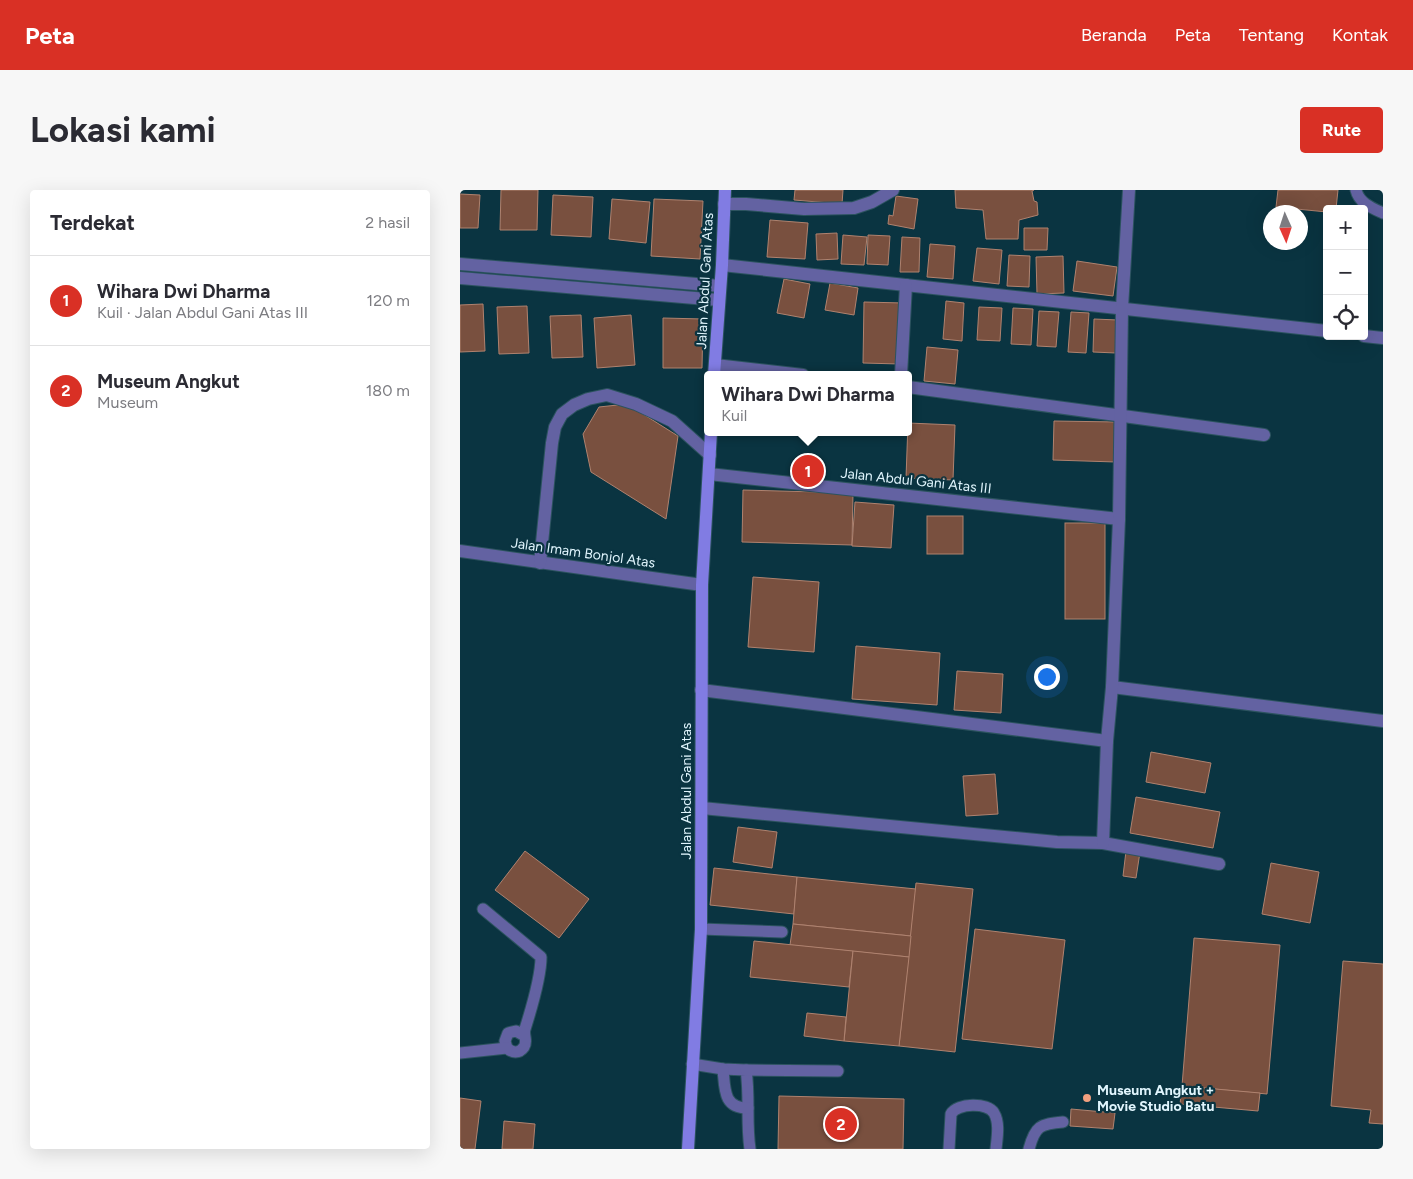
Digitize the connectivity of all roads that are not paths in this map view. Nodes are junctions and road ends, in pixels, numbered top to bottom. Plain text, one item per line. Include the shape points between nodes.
1 (725, 190) edge
2 (893, 190) edge
3 (1129, 190) edge
4 (1356, 190) edge
5 (724, 204) junction
6 (1383, 213) edge
7 (460, 264) edge
8 (722, 265) junction
9 (460, 278) edge
10 (906, 285) junction
11 (720, 286) junction
12 (718, 300) junction
13 (1122, 308) junction
14 (1323, 332) edge
15 (1368, 336) edge
16 (1383, 338) edge
17 (715, 370) edge
18 (733, 371) edge
19 (902, 371) edge
20 (912, 388) edge
21 (1121, 417) junction
22 (1264, 435) dead end
23 (712, 436) edge
24 (710, 455) junction
25 (709, 474) junction
26 (1119, 519) junction
27 (460, 551) edge
28 (540, 563) junction
29 (702, 585) junction
30 (1112, 687) junction
31 (701, 690) junction
32 (1383, 721) edge
33 (1107, 741) junction
34 (702, 808) junction
35 (1103, 843) junction
36 (1219, 864) dead end
37 (483, 909) dead end
38 (701, 930) junction
39 (782, 932) dead end
40 (460, 1053) edge
41 (692, 1064) junction
42 (723, 1069) junction
43 (746, 1070) junction
44 (838, 1071) dead end
45 (748, 1108) junction
46 (1062, 1122) dead end
47 (688, 1149) edge
48 (750, 1149) edge
49 (949, 1149) edge
50 (996, 1149) edge
51 (1029, 1149) edge

1 - 5 street, Jalan Abdul Gani Atas
2 - 5 street via 854,208 804,209
3 - 13 street
4 - 6 lane via 1367,206
5 - 8 street, Jalan Abdul Gani Atas
7 - 11 street
8 - 10 street
8 - 11 street, Jalan Abdul Gani Atas
9 - 12 street
10 - 13 street
10 - 19 street
11 - 12 street, Jalan Abdul Gani Atas
12 - 17 street, Jalan Abdul Gani Atas
13 - 14 street
13 - 21 street
15 - 16 street
17 - 18 street
20 - 21 street
21 - 22 street
21 - 26 street
23 - 24 street, Jalan Abdul Gani Atas
24 - 25 street, Jalan Abdul Gani Atas
24 - 28 street via 672,421 636,404 607,395 574,405 562,414 555,427
25 - 26 street, Jalan Abdul Gani Atas III
25 - 29 street, Jalan Abdul Gani Atas
26 - 30 street
27 - 28 street, Jalan Imam Bonjol Atas
28 - 29 street, Jalan Imam Bonjol Atas
29 - 31 street, Jalan Abdul Gani Atas
30 - 32 street
30 - 33 street
31 - 33 street
31 - 34 street, Jalan Abdul Gani Atas
33 - 35 street
34 - 35 street via 1057,842
34 - 38 street, Jalan Abdul Gani Atas
35 - 36 street
37 - 40 lane via 541,957 522,1050 514,1052 507,1048
38 - 39 lane
38 - 41 street, Jalan Abdul Gani Atas
41 - 42 lane
41 - 47 street, Jalan Abdul Gani Atas
42 - 43 lane
42 - 45 lane via 725,1094 732,1105
43 - 44 lane
43 - 45 lane
45 - 48 lane
46 - 51 lane via 1037,1129
49 - 50 lane via 951,1114 961,1106 991,1109 997,1122

